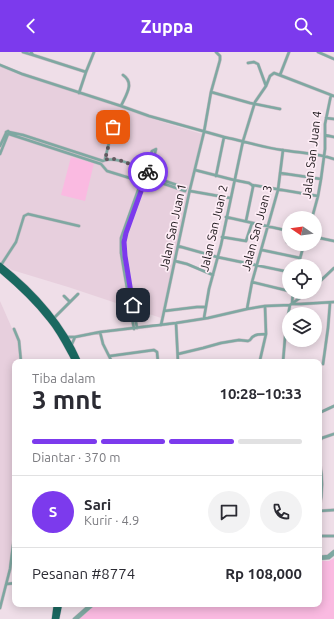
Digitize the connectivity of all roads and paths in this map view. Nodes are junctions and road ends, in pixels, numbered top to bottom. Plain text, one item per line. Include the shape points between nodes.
1 (23, 52) edge
2 (94, 52) edge
3 (216, 52) edge
4 (220, 52) edge
5 (289, 52) edge
6 (318, 52) edge
7 (32, 54) edge
8 (220, 56) junction
9 (334, 59) edge
10 (248, 63) dead end
11 (0, 65) edge
12 (86, 72) junction
13 (123, 75) dead end
14 (280, 75) junction
15 (266, 86) junction
16 (211, 92) junction
17 (79, 93) junction
18 (332, 96) edge
19 (255, 104) junction
20 (121, 106) junction
21 (280, 109) dead end
22 (326, 118) junction
23 (334, 120) edge
24 (123, 125) dead end
25 (204, 132) junction
26 (8, 133) junction
27 (325, 135) junction
28 (224, 137) junction
29 (334, 137) edge
30 (242, 141) junction
31 (0, 146) edge
32 (283, 150) junction
33 (0, 154) edge
34 (324, 156) junction
35 (334, 159) edge
36 (105, 160) junction
37 (195, 170) junction
38 (144, 171) junction
39 (280, 173) junction
40 (150, 176) junction
41 (216, 176) junction
42 (138, 180) junction
43 (234, 180) junction
44 (321, 180) junction
45 (143, 183) junction
46 (165, 183) junction
47 (252, 184) junction
48 (278, 190) junction
49 (190, 191) junction
50 (318, 196) junction
51 (230, 198) junction
52 (314, 211) edge
53 (226, 217) junction
54 (246, 221) junction
55 (252, 223) junction
56 (79, 226) dead end
57 (268, 226) junction
58 (282, 229) edge
59 (222, 237) junction
60 (322, 238) edge
61 (334, 241) edge
62 (178, 246) junction
63 (261, 250) junction
64 (302, 251) edge
65 (217, 257) junction
66 (300, 258) joint
67 (175, 261) junction
68 (256, 266) junction
69 (0, 267) edge
70 (334, 268) edge
71 (282, 271) edge
72 (213, 274) junction
73 (322, 279) edge
74 (252, 282) junction
75 (282, 289) edge
76 (78, 294) dead end
77 (64, 296) dead end
78 (292, 299) edge
79 (298, 299) edge
80 (131, 301) junction
81 (70, 302) junction
82 (334, 302) edge
83 (330, 303) junction
84 (291, 304) junction
85 (265, 306) junction
86 (206, 307) junction
87 (247, 309) junction
88 (164, 311) junction
89 (46, 312) junction
90 (54, 318) junction
91 (204, 318) junction
92 (176, 323) junction
93 (161, 325) junction
94 (137, 328) junction
95 (14, 329) dead end
96 (134, 329) junction
97 (100, 332) junction
98 (266, 334) junction
99 (66, 337) junction
100 (75, 337) junction
101 (71, 346) junction
102 (178, 354) junction
103 (110, 356) junction
104 (21, 359) edge
105 (74, 359) edge
106 (78, 359) edge
107 (111, 359) edge
108 (158, 359) edge
109 (178, 359) edge
110 (260, 359) edge
111 (283, 359) edge
112 (323, 364) dead end
113 (334, 406) edge
114 (322, 412) edge
115 (334, 434) edge
116 (322, 438) edge
117 (334, 510) edge
118 (322, 511) edge
119 (322, 536) edge
120 (334, 536) edge
121 (334, 551) edge
122 (334, 554) edge
123 (12, 557) edge
124 (322, 557) edge
125 (322, 558) edge
126 (12, 583) edge
127 (7, 584) junction
128 (56, 607) edge
129 (59, 607) edge
130 (89, 607) edge
131 (0, 608) edge
132 (54, 619) edge
133 (57, 619) edge
134 (76, 619) edge

1 - 7 street
2 - 12 street
3 - 8 street
4 - 8 street, Jalan San Juan 1
5 - 14 street
6 - 9 street
7 - 12 street
8 - 16 street, Jalan San Juan 1
10 - 15 street via 258,64
11 - 17 street
12 - 17 street
13 - 20 street via 129,83
14 - 15 street, Jalan San Juan 2 via 272,74
14 - 18 street
15 - 19 street, Jalan San Juan 2
16 - 19 street
16 - 25 street, Jalan San Juan 1
17 - 20 street
18 - 22 street, Jalan San Juan 4
19 - 21 street
19 - 30 street, Jalan San Juan 2
20 - 25 street
22 - 23 street
22 - 27 street, Jalan San Juan 4
24 - 36 street via 116,124 113,127
25 - 28 street
25 - 37 street, Jalan San Juan 1
26 - 31 street
26 - 33 street
26 - 36 street via 23,135
26 - 42 street via 101,164 107,171
27 - 29 street
27 - 34 street, Jalan San Juan 4
28 - 30 street
28 - 41 street
30 - 32 street
30 - 43 street, Jalan San Juan 2
32 - 34 street
32 - 39 street, Jalan San Juan 3
34 - 35 street
34 - 44 street, Jalan San Juan 4
36 - 38 street via 114,159
37 - 41 street
37 - 49 street, Jalan San Juan 1
38 - 40 street
38 - 40 street via 152,151 156,149
38 - 42 street via 139,173
39 - 44 street
39 - 48 street, Jalan San Juan 3
40 - 45 street via 147,182
40 - 46 street
41 - 43 street
42 - 45 street
43 - 47 street
43 - 51 street, Jalan San Juan 2
44 - 50 street, Jalan San Juan 4
45 - 80 street via 121,242
46 - 46 street via 186,188 185,191
47 - 48 street
47 - 54 street
48 - 50 street
48 - 57 street, Jalan San Juan 3
49 - 51 street
49 - 62 street, Jalan San Juan 1
50 - 52 street, Jalan San Juan 4
51 - 53 street, Jalan San Juan 2
53 - 54 street
53 - 59 street, Jalan San Juan 2
54 - 55 street
55 - 57 street
55 - 59 street via 246,241
56 - 69 street via 25,214 16,242
57 - 58 street
57 - 63 street, Jalan San Juan 3
59 - 65 street, Jalan San Juan 2
60 - 61 street
62 - 65 street
62 - 67 street, Jalan San Juan 1
63 - 66 street
63 - 68 street, Jalan San Juan 3
64 - 66 street
65 - 68 street
65 - 72 street, Jalan San Juan 2
67 - 72 street
67 - 88 street, Jalan San Juan 1
68 - 71 street
68 - 74 street, Jalan San Juan 3
69 - 89 highway via 29,290
70 - 73 street
72 - 86 street, Jalan San Juan 2
74 - 75 street
74 - 87 street, Jalan San Juan 3
76 - 81 street
77 - 81 street
78 - 84 street
79 - 84 street
80 - 94 street
80 - 96 street
81 - 90 street
82 - 83 street
83 - 84 street
83 - 112 street
84 - 85 street
84 - 111 street
85 - 87 street
85 - 98 street
86 - 88 street
86 - 91 street, Jalan San Juan 2
87 - 91 street
88 - 93 street, Jalan San Juan 1
89 - 90 highway
89 - 105 highway
90 - 99 highway
91 - 92 street
92 - 93 street
92 - 102 street
93 - 94 street
94 - 96 street
95 - 104 street via 19,341
96 - 97 street
97 - 100 street
97 - 103 street
98 - 102 street via 254,336 248,341 221,343
98 - 110 street
99 - 100 street
99 - 101 highway
100 - 101 street
101 - 106 highway
102 - 109 street
103 - 107 street
103 - 108 street via 154,350 157,352
113 - 114 street
115 - 116 street
117 - 118 street
119 - 120 street
121 - 124 street via 329,556
122 - 125 street via 329,558
123 - 127 street
126 - 127 street
127 - 131 street
128 - 132 highway
129 - 133 highway
130 - 134 street

